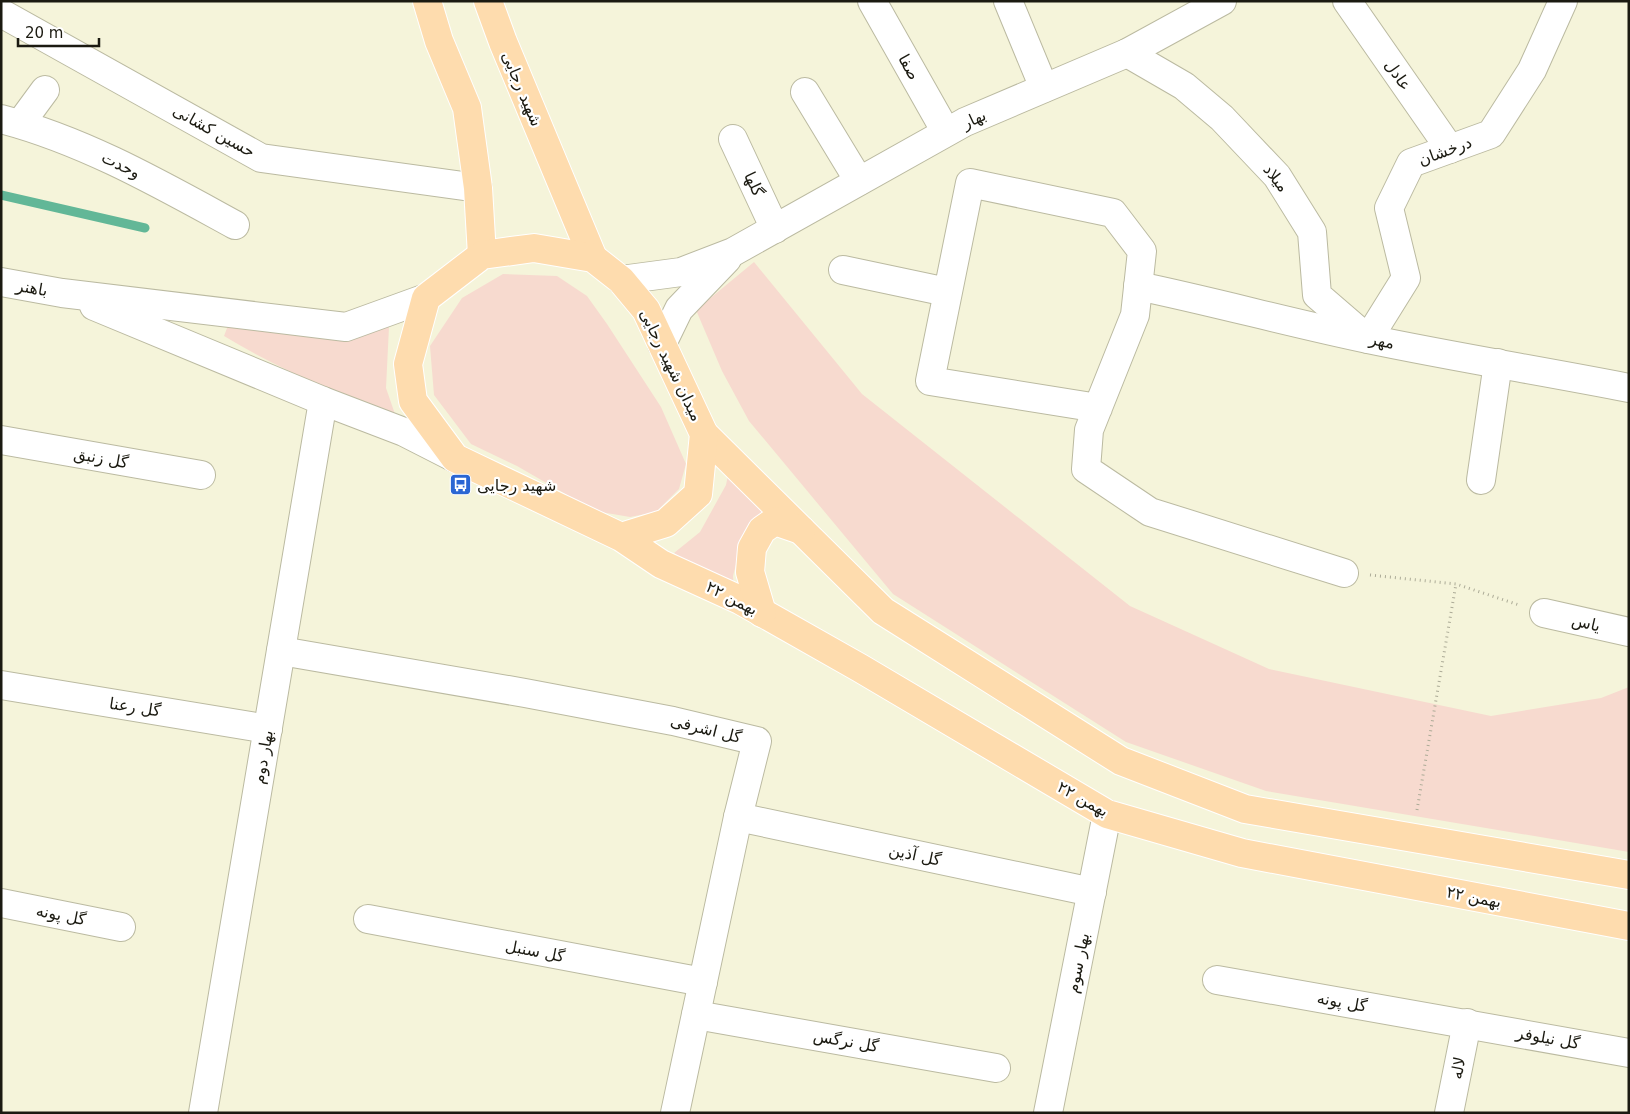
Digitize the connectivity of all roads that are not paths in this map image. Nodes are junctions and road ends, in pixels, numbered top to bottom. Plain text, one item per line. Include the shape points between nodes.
1 (427, 1) edge
2 (488, 1) edge
3 (1008, 1) edge
4 (1347, 1) edge
5 (1563, 1) edge
6 (1218, 2) edge
7 (879, 4) edge
8 (1, 13) edge
9 (1127, 53) junction
10 (1044, 88) junction
11 (45, 90) dead end
12 (805, 92) dead end
13 (11, 122) edge
14 (946, 132) junction
15 (733, 139) dead end
16 (1450, 149) junction
17 (859, 181) junction
18 (478, 188) junction
19 (235, 225) dead end
20 (775, 229) junction
21 (733, 252) junction
22 (482, 255) junction
23 (593, 258) junction
24 (842, 270) dead end
25 (621, 280) junction
26 (1, 282) edge
27 (1138, 286) junction
28 (947, 292) junction
29 (62, 293) junction
30 (426, 298) junction
31 (1368, 339) junction
32 (662, 344) junction
33 (1498, 363) junction
34 (1629, 388) edge
35 (324, 401) junction
36 (1098, 408) junction
37 (704, 434) junction
38 (1, 440) edge
39 (455, 458) junction
40 (202, 476) dead end
41 (1481, 480) dead end
42 (801, 530) junction
43 (621, 537) junction
44 (1344, 573) road end
45 (762, 613) junction
46 (1544, 613) road end
47 (1629, 632) edge
48 (281, 651) junction
49 (1, 685) edge
50 (268, 729) junction
51 (1107, 814) junction
52 (738, 817) junction
53 (1629, 875) edge
54 (1092, 892) junction
55 (1, 903) edge
56 (368, 919) dead end
57 (1629, 926) edge
58 (121, 927) dead end
59 (1218, 980) dead end
60 (703, 982) junction
61 (696, 1015) junction
62 (1467, 1023) junction
63 (1629, 1052) edge
64 (996, 1068) dead end
65 (203, 1113) edge
66 (675, 1113) edge
67 (1048, 1113) edge
68 (1449, 1113) edge

1 - 18 main road via 439,41 467,108
2 - 23 main road, شهید رجایی
3 - 10 street
4 - 16 street, عادل
5 - 16 street, درخشان via 1532,70 1491,134
6 - 9 street, بهار
7 - 14 street, صفا
8 - 18 street, حسین کشانی via 261,158
9 - 10 street, بهار
9 - 31 street, میلاد via 1184,86 1222,118 1277,176 1312,232 1317,295
10 - 14 street, بهار
11 - 13 street
12 - 17 street
13 - 19 street, وحدت via 97,153
14 - 17 street, بهار
15 - 20 street, گلها
16 - 31 street, درخشان via 1411,164 1389,208 1406,278
17 - 20 street, بهار
18 - 22 main road
20 - 21 street, بهار
21 - 25 street via 681,272
21 - 32 street via 678,309
22 - 23 main road, میدان شهید رجایی via 534,248
22 - 30 main road, میدان شهید رجایی
23 - 25 main road, میدان شهید رجایی
24 - 28 street
25 - 32 main road, میدان شهید رجایی via 646,310
26 - 29 street, باهنر
27 - 28 street via 1142,251 1113,213 970,183
27 - 31 street, مهر
27 - 36 street via 1136,314
28 - 36 street via 930,381
29 - 30 street via 346,327
29 - 35 street
30 - 39 main road via 408,364 413,401
31 - 33 street, مهر
32 - 37 main road, میدان شهید رجایی
33 - 34 street, مهر
33 - 41 street
35 - 39 street via 404,432
35 - 48 street, بهار دوم
36 - 44 street via 1088,430 1086,469 1150,512
37 - 42 main road
37 - 43 main road, میدان شهید رجایی via 698,494 666,523
38 - 40 street, گل زنبق
39 - 43 main road
42 - 45 main road via 775,520 762,530 752,548 750,572
42 - 53 main road via 883,611 1121,761 1245,809
43 - 45 main road, ۲۲ بهمن via 661,564
45 - 51 main road, ۲۲ بهمن
46 - 47 street, یاس
48 - 50 street, بهار دوم
48 - 52 street, گل اشرفی via 525,693 673,721 757,741
49 - 50 street, گل رعنا
50 - 65 street, بهار دوم
51 - 54 street, بهار سوم
51 - 57 main road, ۲۲ بهمن via 1242,853
52 - 54 street, گل آذین
52 - 60 street, گل اشرفی
54 - 67 street, بهار سوم
55 - 58 street, گل پونه
56 - 60 street, گل سنبل
59 - 62 street, گل پونه
60 - 61 street, گل اشرفی
61 - 64 street, گل نرگس
61 - 66 street, گل اشرفی
62 - 63 street, گل نیلوفر
62 - 68 street, لاله

